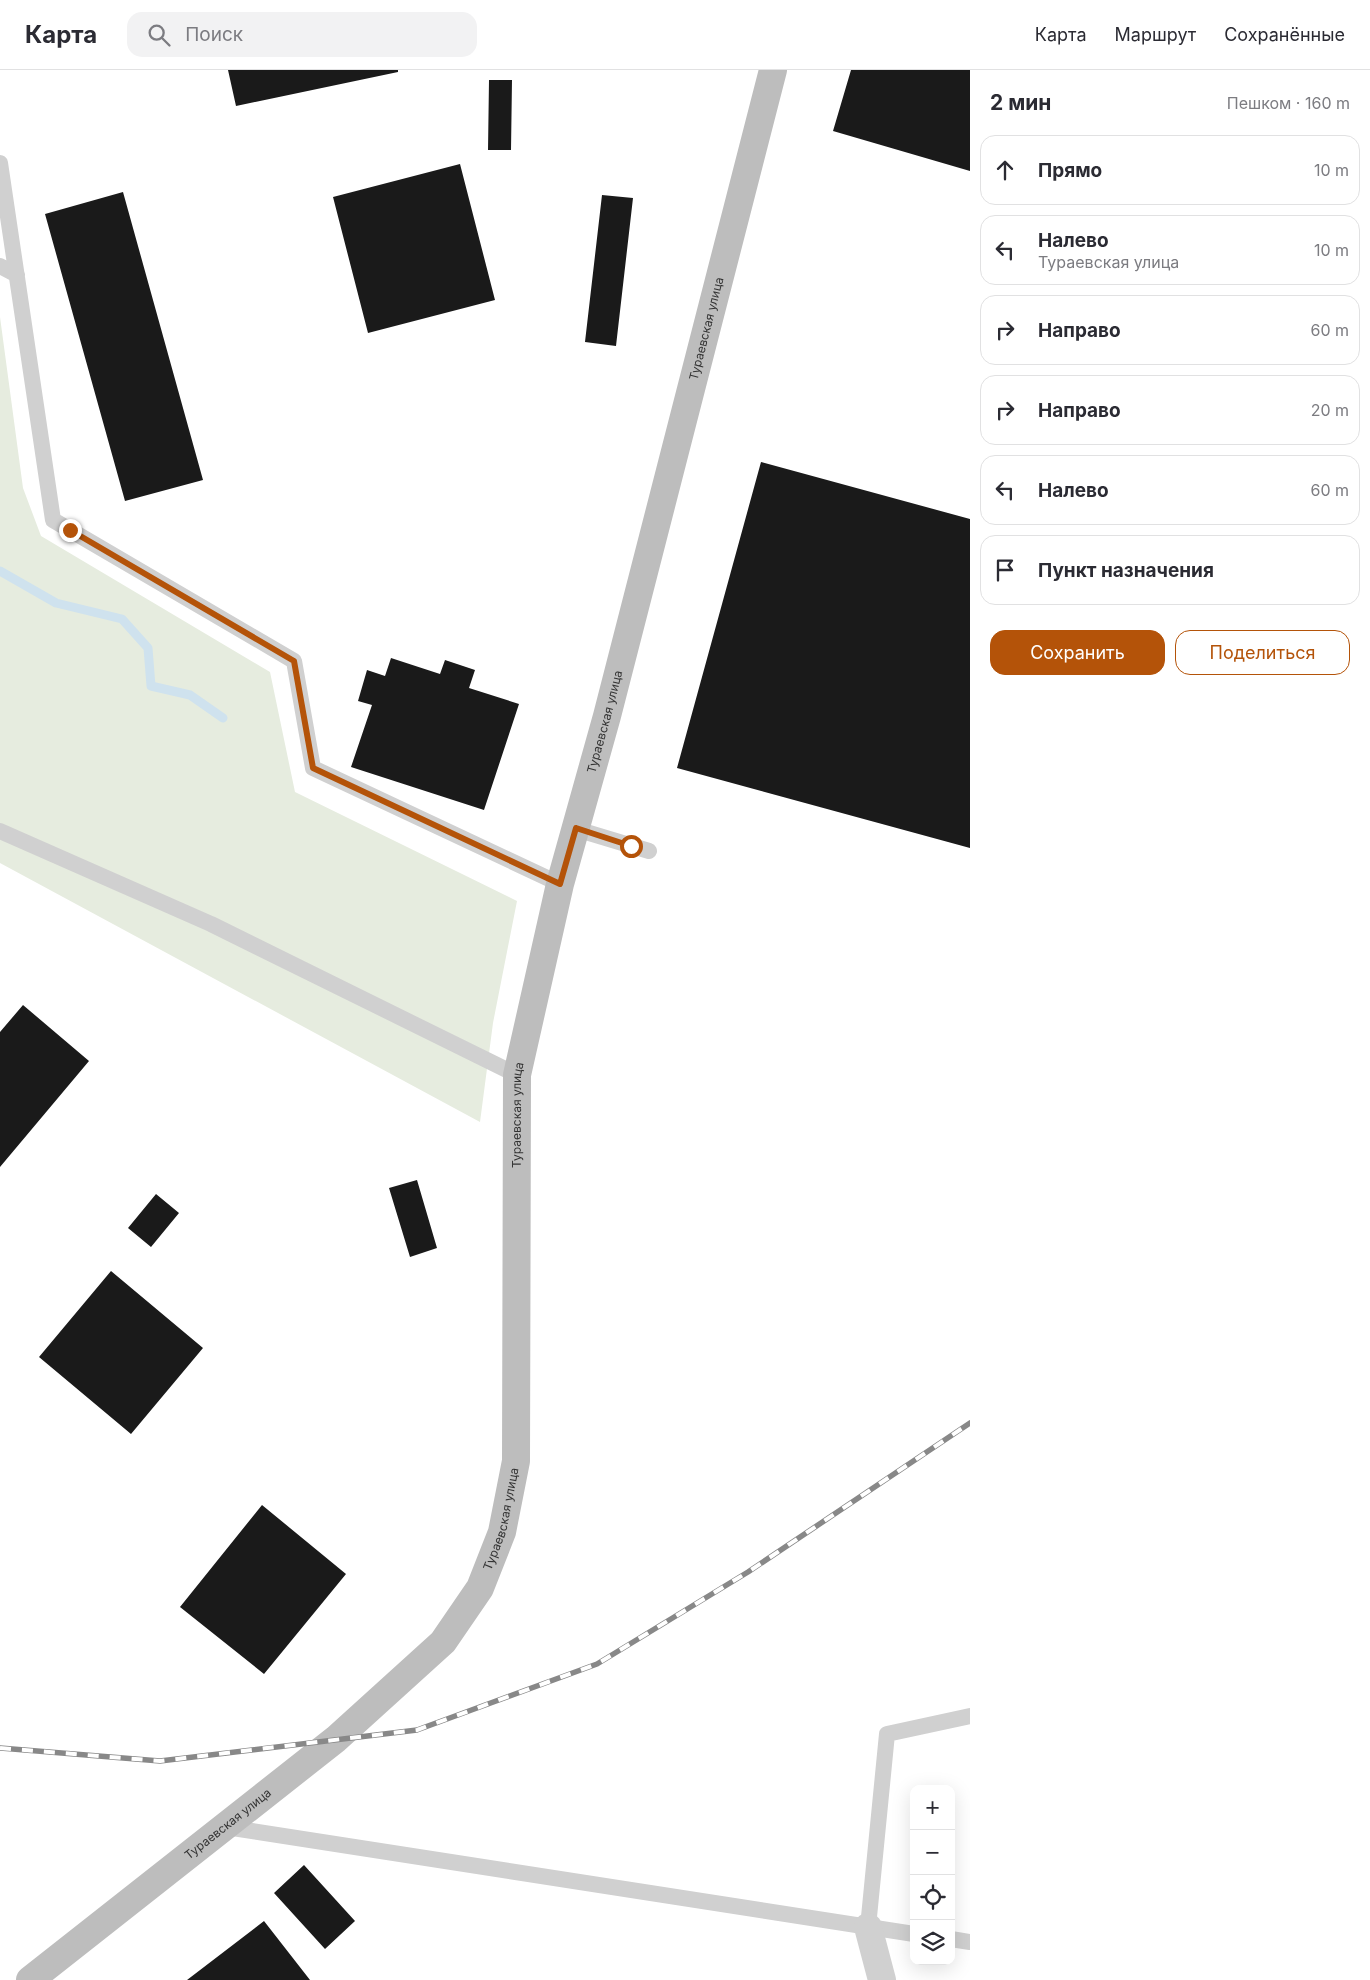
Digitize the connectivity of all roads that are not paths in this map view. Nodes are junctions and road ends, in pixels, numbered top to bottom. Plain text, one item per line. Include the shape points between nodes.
1 (773, 70) edge
2 (0, 162) edge
3 (0, 266) edge
4 (17, 275) junction
5 (576, 828) junction
6 (0, 830) edge
7 (649, 851) dead end
8 (560, 884) junction
9 (517, 1075) junction
10 (970, 1716) edge
11 (226, 1827) junction
12 (868, 1927) junction
13 (910, 1933) edge
14 (955, 1940) edge
15 (970, 1942) edge
16 (30, 1980) edge
17 (882, 1980) edge

1 - 5 main road, Тураевская улица
2 - 4 lane
3 - 4 lane
4 - 8 lane via 53,520 294,661 313,768
5 - 7 lane
5 - 8 main road, Тураевская улица
6 - 9 lane via 211,924
8 - 9 main road, Тураевская улица
9 - 11 main road, Тураевская улица via 516,1461 502,1532 480,1588 443,1642 336,1739
10 - 12 lane via 887,1734
11 - 12 lane
11 - 16 main road, Тураевская улица
12 - 13 lane
12 - 17 street
14 - 15 lane

